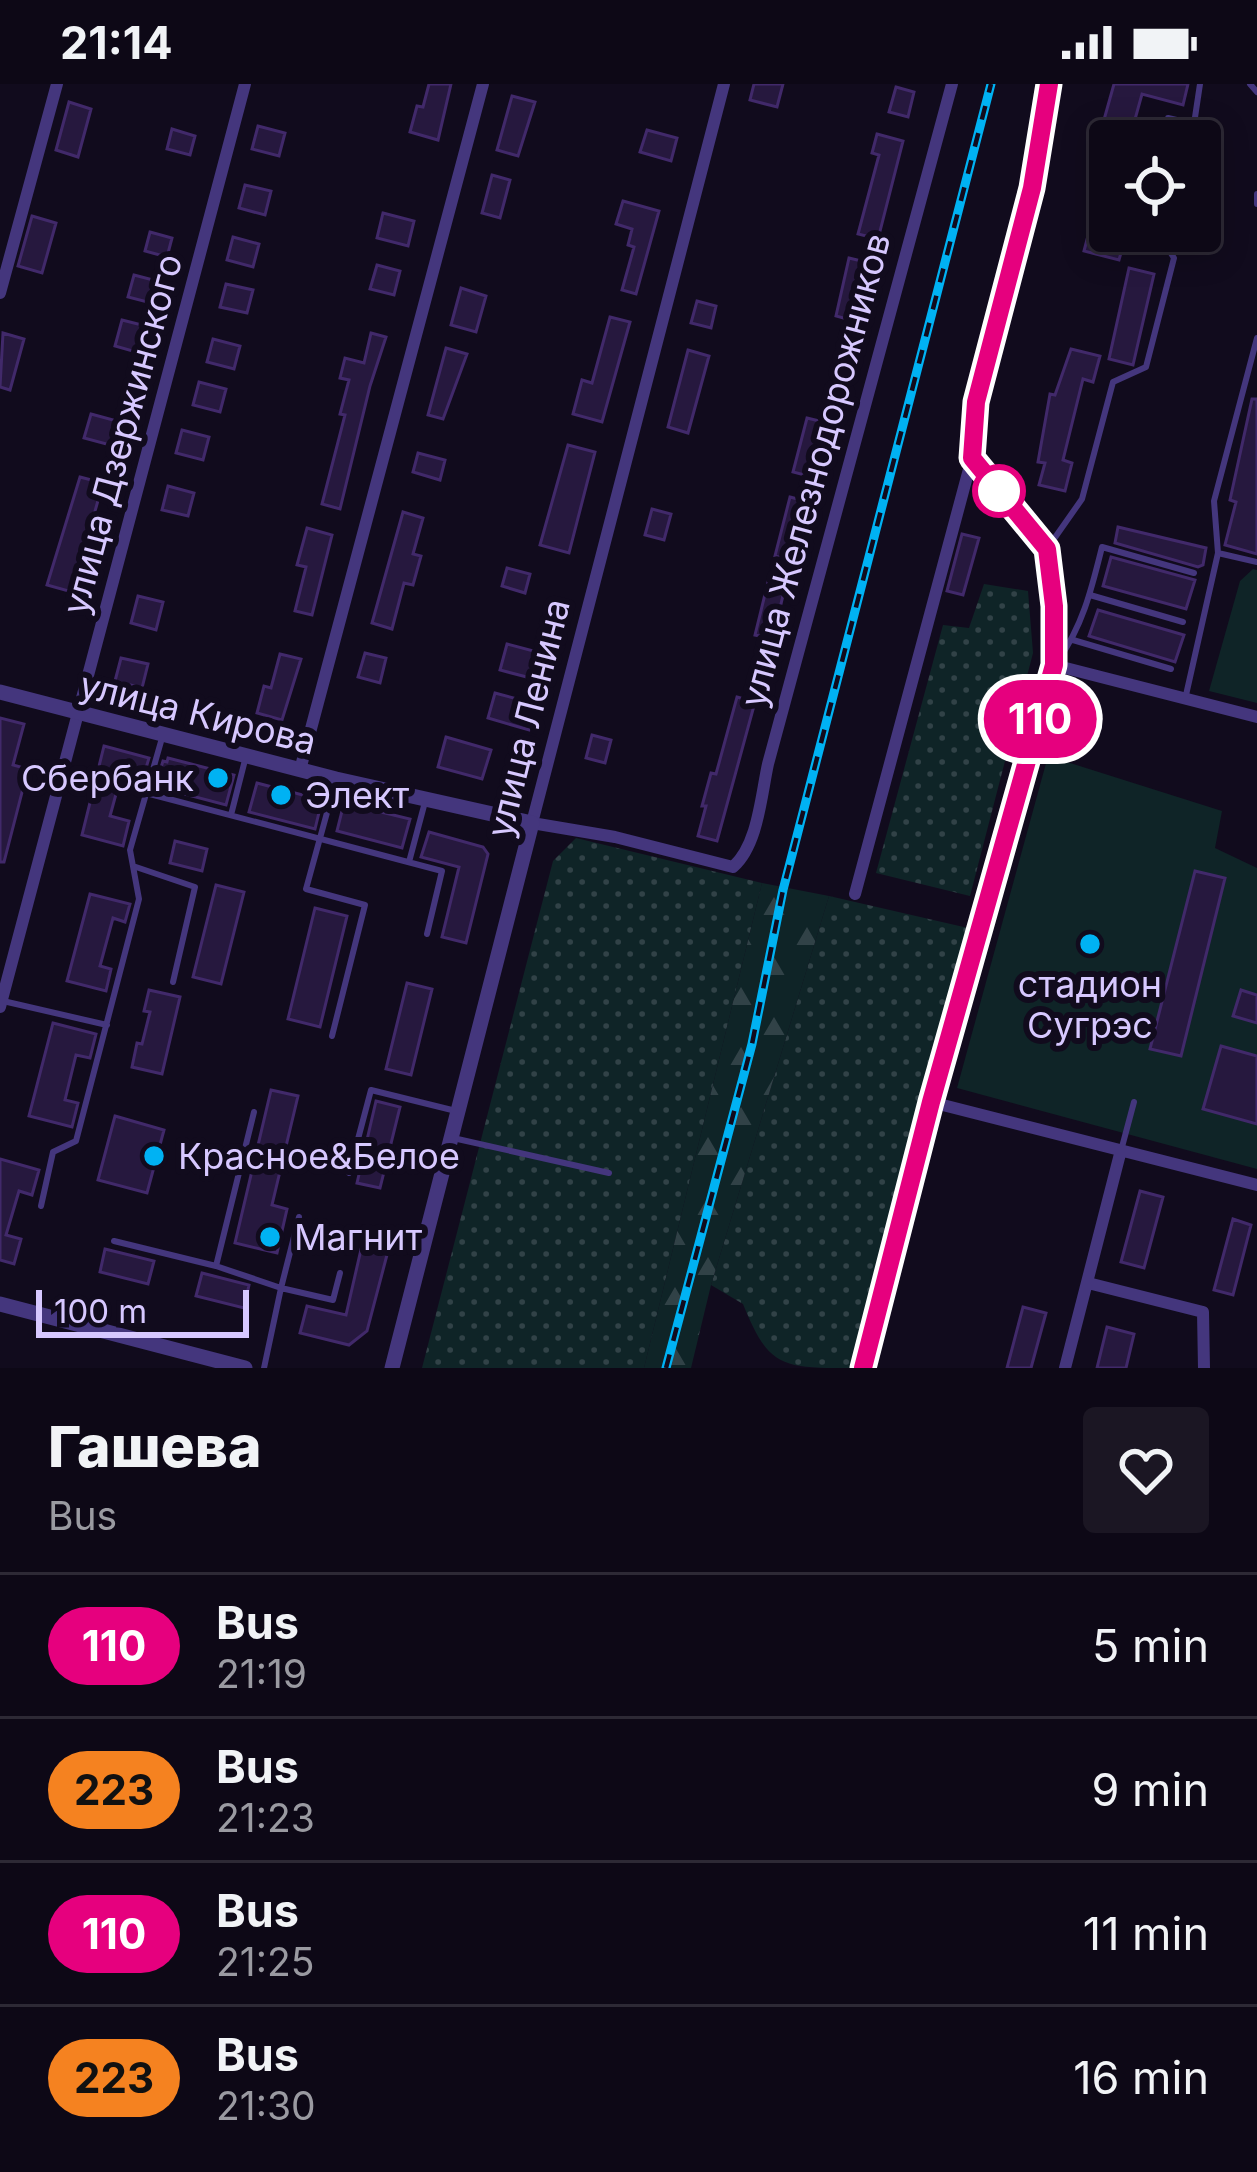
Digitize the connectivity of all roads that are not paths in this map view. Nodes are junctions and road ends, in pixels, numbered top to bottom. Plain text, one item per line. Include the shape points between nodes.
1 (57, 84) edge
2 (245, 84) edge
3 (483, 84) edge
4 (724, 84) edge
5 (952, 84) edge
6 (1049, 84) edge
7 (1200, 84) edge
8 (1250, 84) edge
9 (1257, 92) edge
10 (1195, 120) edge
11 (1257, 194) edge
12 (1257, 204) edge
13 (1170, 252) edge
14 (0, 293) edge
15 (1257, 338) edge
16 (972, 458) junction
17 (1047, 549) junction
18 (1218, 553) junction
19 (1257, 562) edge
20 (1194, 573) dead end
21 (1090, 595) junction
22 (1183, 622) dead end
23 (1072, 640) junction
24 (1054, 665) junction
25 (1172, 669) dead end
26 (0, 692) edge
27 (1185, 699) junction
28 (80, 714) junction
29 (1257, 717) edge
30 (164, 734) junction
31 (247, 756) junction
32 (300, 770) junction
33 (336, 779) junction
34 (146, 793) junction
35 (426, 800) junction
36 (231, 815) junction
37 (532, 823) junction
38 (320, 838) junction
39 (410, 862) junction
40 (133, 866) junction
41 (733, 866) joint
42 (855, 894) dead end
43 (427, 934) dead end
44 (173, 982) dead end
45 (1, 1002) edge
46 (108, 1026) junction
47 (332, 1036) dead end
48 (931, 1102) junction
49 (1134, 1102) dead end
50 (254, 1112) dead end
51 (460, 1112) junction
52 (453, 1138) junction
53 (1121, 1150) junction
54 (349, 1173) dead end
55 (609, 1173) dead end
56 (1257, 1185) edge
57 (41, 1206) dead end
58 (299, 1216) dead end
59 (114, 1241) dead end
60 (216, 1266) junction
61 (340, 1273) dead end
62 (1088, 1283) junction
63 (281, 1288) junction
64 (0, 1304) edge
65 (236, 1367) edge
66 (263, 1368) edge
67 (392, 1368) edge
68 (863, 1368) edge
69 (1065, 1368) edge
70 (1204, 1368) edge

1 - 14 street
2 - 28 street, улица Дзержинского
3 - 32 street
4 - 37 street, улица Ленина
5 - 41 street, улица Железнодорожников via 758,816
6 - 16 street via 1032,188 976,402
7 - 10 lane
8 - 9 lane
11 - 12 lane
13 - 17 lane via 1146,367 1113,382 1082,499
15 - 18 lane via 1214,501
16 - 17 street
16 - 42 street
17 - 24 street
18 - 19 lane
18 - 27 lane
20 - 21 lane via 1102,547
21 - 22 lane
21 - 23 lane
23 - 24 lane
23 - 25 lane
24 - 27 street
24 - 48 street
26 - 28 street, улица Кирова
27 - 29 street
28 - 30 street, улица Кирова
28 - 45 street, улица Дзержинского
30 - 31 street, улица Кирова
30 - 34 lane
31 - 32 street, улица Кирова
31 - 36 lane
32 - 33 street, улица Кирова
33 - 35 street, улица Кирова
33 - 38 lane
34 - 36 lane
34 - 40 lane
35 - 37 street, улица Кирова
35 - 39 lane
36 - 38 lane
37 - 41 street, улица Кирова
37 - 51 street, улица Ленина
38 - 39 lane
38 - 47 lane via 306,889 365,905
39 - 43 lane via 442,871
40 - 44 lane via 195,887
40 - 46 lane via 139,899
45 - 46 lane
46 - 57 lane via 76,1142 53,1152
48 - 53 street
48 - 68 street
49 - 53 lane
50 - 60 lane
51 - 52 street, улица Ленина
51 - 54 lane via 371,1090
52 - 55 lane
52 - 67 street, улица Ленина
53 - 56 street
53 - 62 street
58 - 63 lane
59 - 60 lane
60 - 63 lane
61 - 63 lane via 333,1300
62 - 69 street
62 - 70 street via 1203,1312
63 - 66 lane
64 - 65 street

